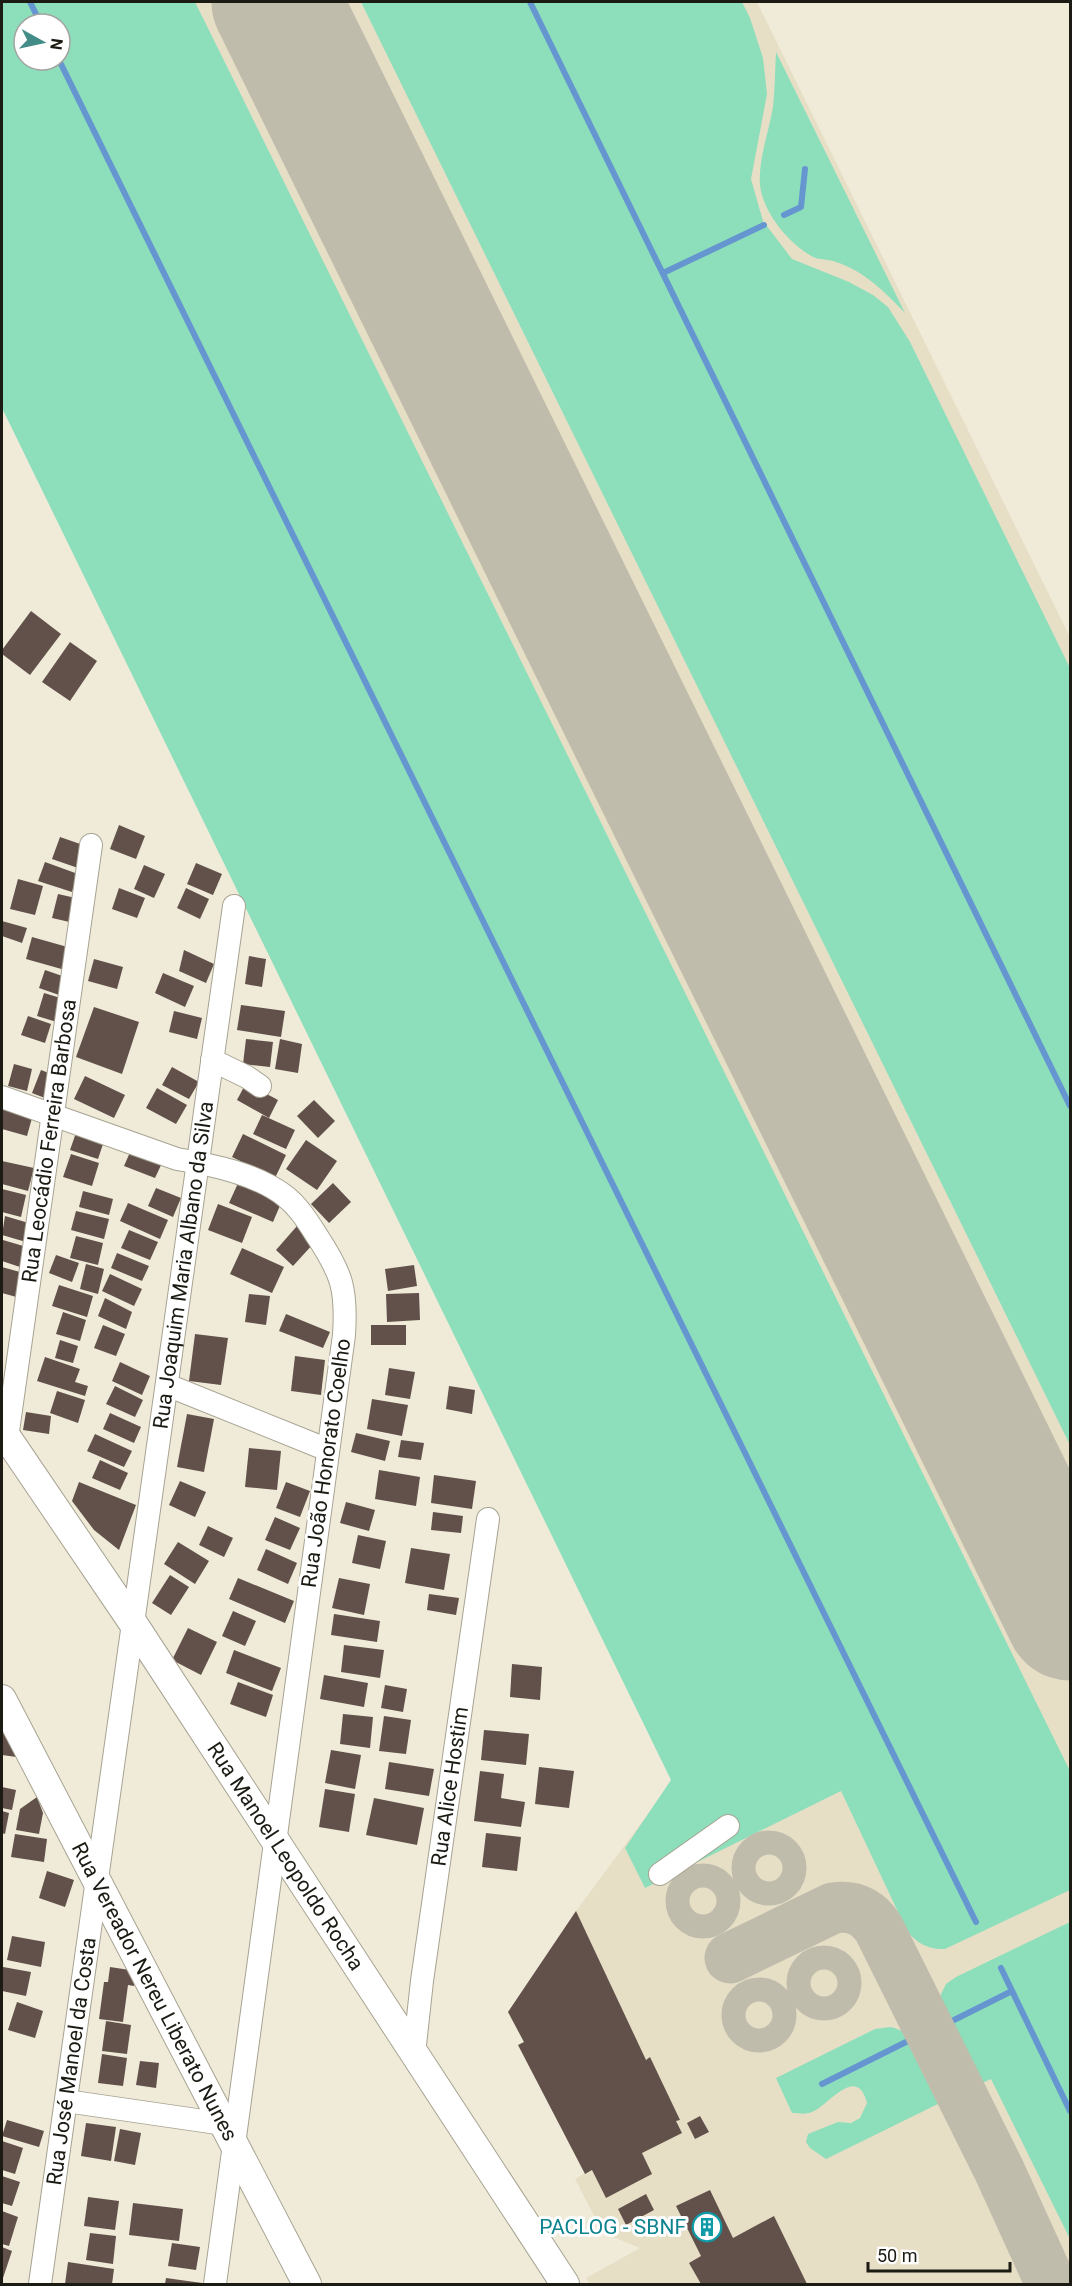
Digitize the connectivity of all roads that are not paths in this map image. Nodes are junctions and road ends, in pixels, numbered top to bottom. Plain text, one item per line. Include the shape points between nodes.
1 (91, 845) dead end
2 (234, 906) dead end
3 (212, 1060) junction
4 (260, 1086) dead end
5 (2, 1097) edge
6 (53, 1116) junction
7 (198, 1162) junction
8 (167, 1384) junction
9 (4, 1434) edge
10 (328, 1450) junction
11 (488, 1519) dead end
12 (133, 1623) junction
13 (2, 1699) edge
14 (728, 1826) dead end
15 (274, 1841) junction
16 (660, 1874) dead end
17 (97, 1882) junction
18 (414, 2054) junction
19 (66, 2101) junction
20 (229, 2134) junction
21 (40, 2284) edge
22 (215, 2284) edge
23 (308, 2284) edge
24 (565, 2284) edge

1 - 6 street, Rua Leocádio Ferreira Barbosa
2 - 3 street, Rua Joaquim Maria Albano da Silva
3 - 4 street
3 - 7 street, Rua Joaquim Maria Albano da Silva
5 - 6 street, Rua João Honorato Coelho
6 - 7 street, Rua João Honorato Coelho via 177,1159
6 - 9 street, Rua Leocádio Ferreira Barbosa
7 - 8 street, Rua Joaquim Maria Albano da Silva
7 - 10 street, Rua João Honorato Coelho via 249,1177 287,1197 334,1262 345,1308
8 - 10 street
8 - 12 street, Rua Joaquim Maria Albano da Silva
9 - 12 main road, Rua Manoel Leopoldo Rocha
10 - 15 street, Rua João Honorato Coelho
11 - 18 street, Rua Alice Hostim
12 - 15 main road, Rua Manoel Leopoldo Rocha
12 - 17 street, Rua José Manoel da Costa
13 - 17 main road, Rua Vereador Nereu Liberato Nunes
14 - 16 street
15 - 18 main road, Rua Manoel Leopoldo Rocha
15 - 20 street, Rua João Honorato Coelho
17 - 19 street, Rua José Manoel da Costa
17 - 20 main road, Rua Vereador Nereu Liberato Nunes
18 - 24 main road, Rua Manoel Leopoldo Rocha
19 - 20 street
19 - 21 street, Rua José Manoel da Costa
20 - 22 street, Rua João Honorato Coelho
20 - 23 main road, Rua Vereador Nereu Liberato Nunes

